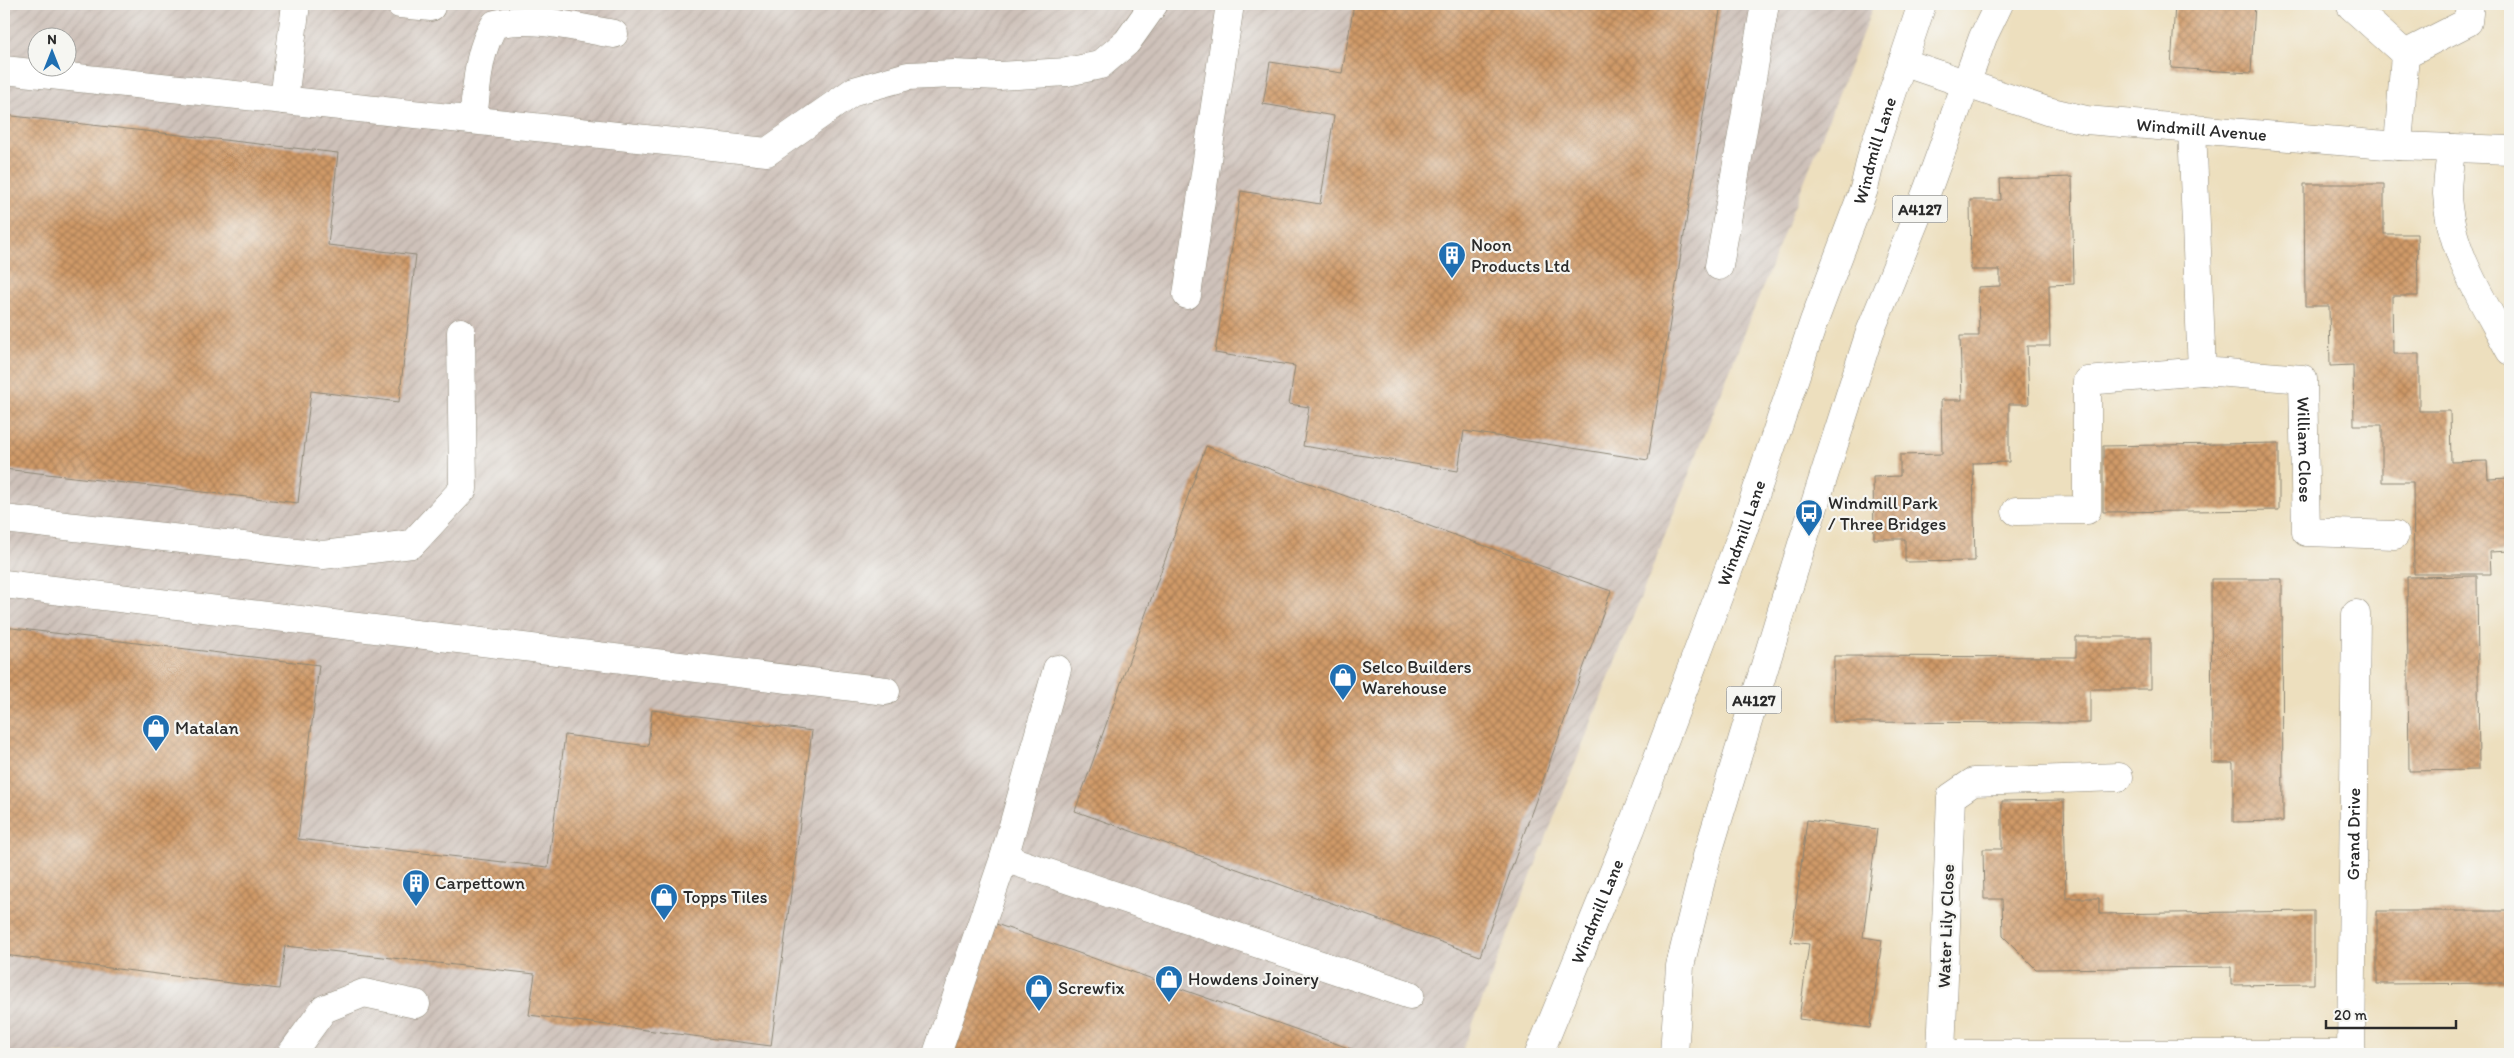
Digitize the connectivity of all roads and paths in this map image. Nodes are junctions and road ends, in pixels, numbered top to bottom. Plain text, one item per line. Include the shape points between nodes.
1 (296, 4) edge
2 (400, 4) edge
3 (1154, 4) edge
4 (1230, 4) edge
5 (1766, 4) edge
6 (1922, 4) edge
7 (1999, 4) edge
8 (2351, 4) edge
9 (2470, 4) edge
10 (431, 7) dead end
11 (614, 34) dead end
12 (2406, 54) junction
13 (1902, 62) junction
14 (4, 70) edge
15 (1967, 84) junction
16 (284, 100) junction
17 (472, 120) junction
18 (2192, 128) junction
19 (2398, 146) junction
20 (2451, 148) junction
21 (2510, 150) edge
22 (1719, 266) dead end
23 (1187, 295) dead end
24 (461, 332) dead end
25 (2510, 351) edge
26 (2202, 370) junction
27 (2016, 511) dead end
28 (4, 519) edge
29 (2395, 535) dead end
30 (4, 584) edge
31 (2356, 614) dead end
32 (1057, 669) dead end
33 (886, 692) dead end
34 (2119, 777) dead end
35 (1004, 858) junction
36 (1410, 995) dead end
37 (416, 1004) dead end
38 (291, 1054) edge
39 (937, 1054) edge
40 (1539, 1054) edge
41 (1674, 1054) edge
42 (1941, 1054) edge
43 (2352, 1054) edge

1 - 16 street
2 - 10 street
3 - 17 street via 1127,42 1100,65 1068,72 999,76 908,76 854,92 767,152
4 - 23 street
5 - 22 street
6 - 13 street, Windmill Lane
7 - 15 street, A4127 via 1983,37
8 - 12 street
9 - 12 street via 2468,22
11 - 17 street via 513,20 496,24 483,49
12 - 19 street
13 - 15 street, Windmill Avenue
13 - 40 street, Windmill Lane via 1864,189 1814,321 1743,531 1631,829
14 - 16 street
15 - 18 street, Windmill Avenue via 2047,111 2086,120
15 - 41 street, A4127 via 1870,332 1706,856 1680,966
16 - 17 street
18 - 19 street, Windmill Avenue
18 - 26 street
19 - 20 street, Windmill Avenue
20 - 21 street, Windmill Avenue
20 - 25 street via 2447,195 2454,239 2473,283
24 - 28 street via 463,489 412,544 323,555
26 - 27 street, William Close via 2087,381 2087,510
26 - 29 street, William Close via 2303,379 2306,532
30 - 33 street
31 - 43 street, Grand Drive
32 - 35 street
34 - 42 street, Water Lily Close via 1972,782 1951,798
35 - 36 street
35 - 39 street
37 - 38 street via 364,993 324,1009
42 - 43 street

